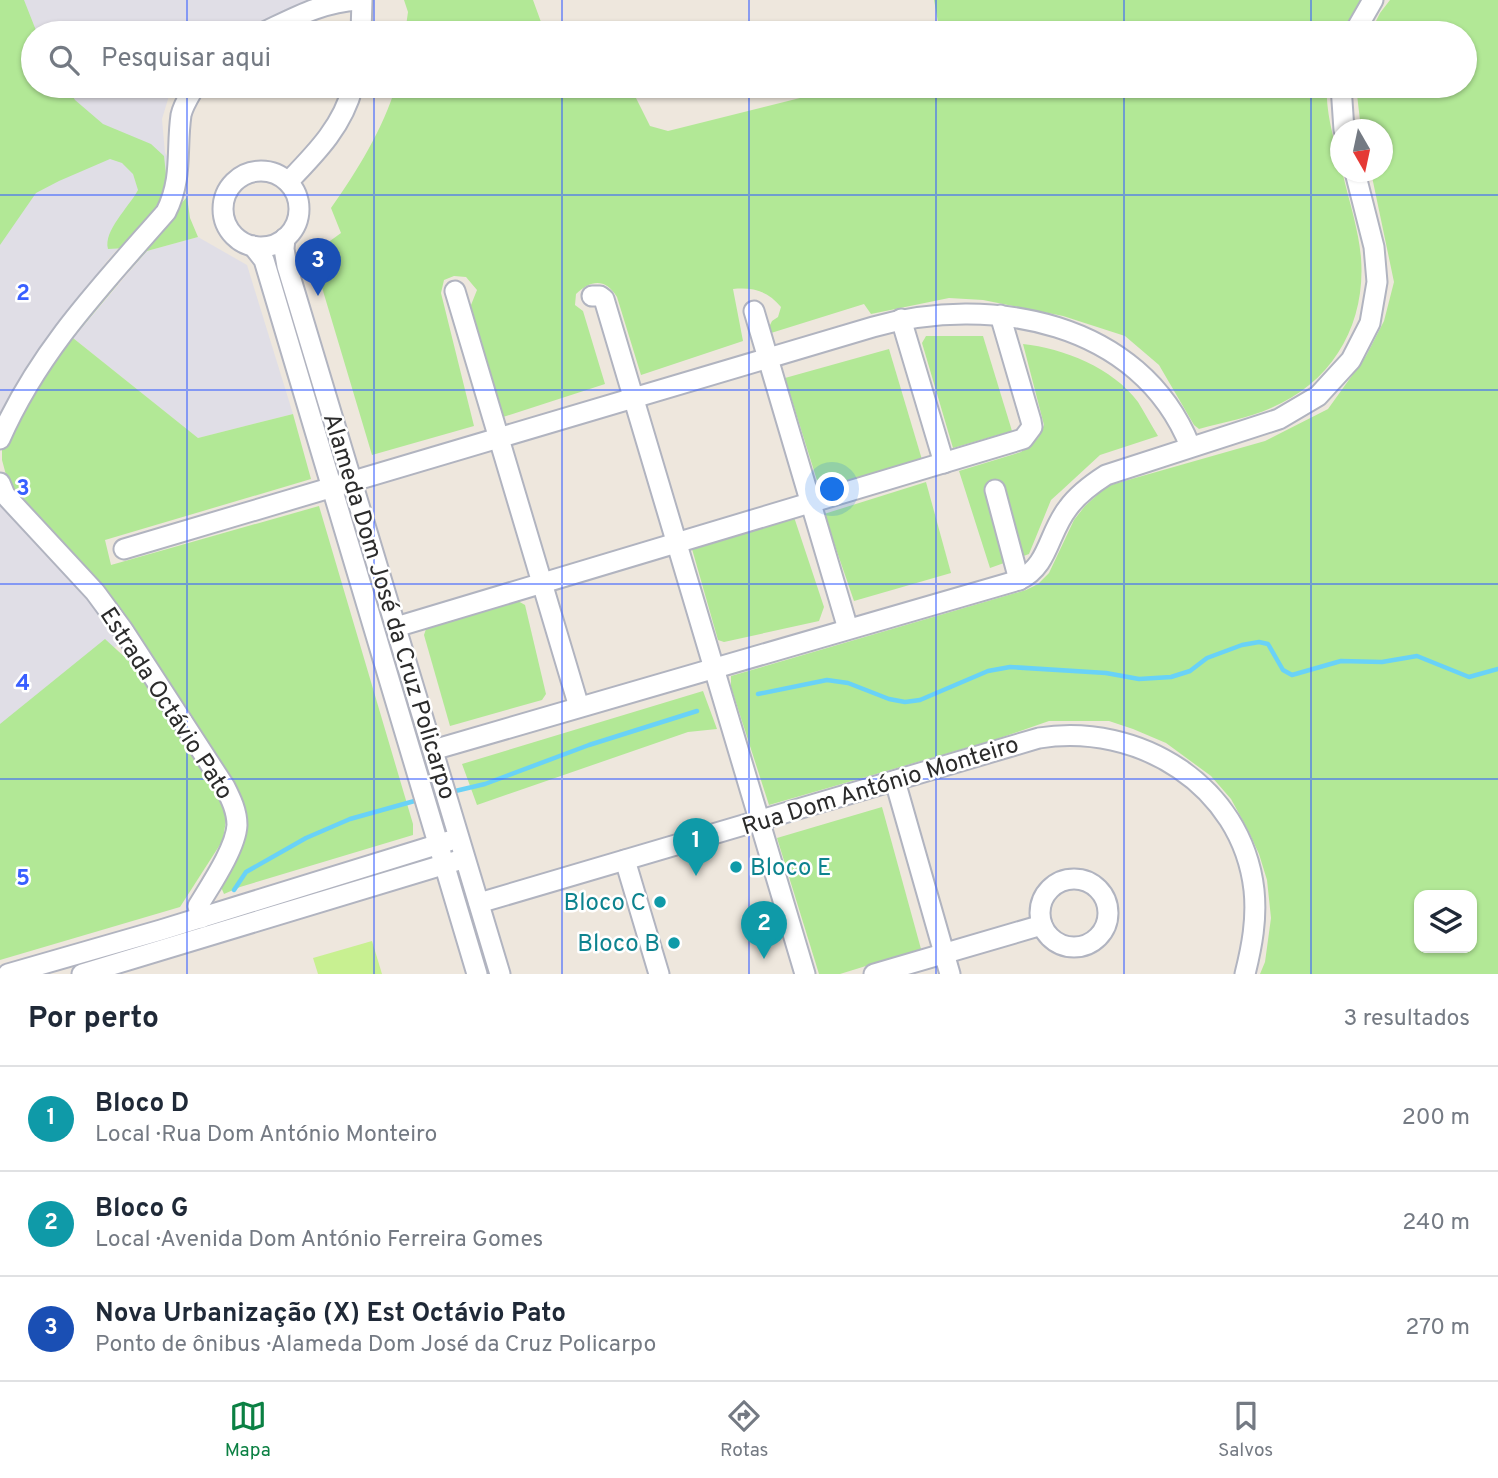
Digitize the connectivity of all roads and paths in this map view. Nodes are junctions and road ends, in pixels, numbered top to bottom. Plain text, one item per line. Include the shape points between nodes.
1 (360, 0) edge
2 (1373, 0) edge
3 (287, 21) edge
4 (360, 21) edge
5 (1361, 21) edge
6 (189, 98) edge
7 (350, 98) edge
8 (1340, 98) edge
9 (1342, 119) edge
10 (288, 182) junction
11 (1358, 182) edge
12 (285, 238) junction
13 (253, 246) junction
14 (454, 290) dead end
15 (592, 296) dead end
16 (754, 311) dead end
17 (1000, 315) junction
18 (901, 319) junction
19 (767, 359) junction
20 (634, 397) junction
21 (499, 436) junction
22 (0, 439) edge
23 (1190, 446) junction
24 (944, 463) junction
25 (351, 481) junction
26 (0, 483) edge
27 (330, 488) junction
28 (995, 490) dead end
29 (811, 503) junction
30 (677, 542) junction
31 (124, 549) dead end
32 (1019, 580) junction
33 (542, 582) junction
34 (396, 627) junction
35 (848, 629) junction
36 (714, 668) junction
37 (579, 707) junction
38 (433, 750) junction
39 (895, 781) junction
40 (760, 821) junction
41 (460, 838) junction
42 (440, 845) junction
43 (466, 859) junction
44 (625, 860) junction
45 (445, 865) junction
46 (480, 902) junction
47 (201, 918) junction
48 (1042, 925) dead end
49 (944, 953) junction
50 (8, 974) edge
51 (82, 974) edge
52 (477, 974) edge
53 (500, 974) edge
54 (659, 974) edge
55 (805, 974) edge
56 (874, 974) edge
57 (950, 974) edge
58 (1245, 974) edge

1 - 3 street via 331,2
1 - 4 street
2 - 5 street
6 - 22 street via 181,113 176,190 166,212 62,332
7 - 10 street via 337,126
8 - 9 street
10 - 12 street via 299,206 296,224
10 - 13 street via 274,173 257,171 229,188 224,220 232,234
11 - 23 street via 1374,247 1377,282 1370,323 1351,360 1318,396 1279,419
12 - 13 street via 269,246
12 - 25 street, Alameda Dom José da Cruz Policarpo via 287,266
13 - 27 street, Alameda Dom José da Cruz Policarpo via 264,260
14 - 21 street
15 - 20 street via 604,299
16 - 19 street
17 - 18 street
17 - 23 street via 1063,329 1114,352 1136,368 1166,402
17 - 24 street via 1032,427 1023,439
18 - 19 street
18 - 24 street
19 - 20 street
19 - 29 street
20 - 21 street
20 - 30 street
21 - 25 street
21 - 33 street
23 - 32 street via 1106,475 1088,487 1067,508 1037,569
24 - 29 street
25 - 27 street
25 - 34 street, Alameda Dom José da Cruz Policarpo
26 - 47 street, Estrada Octávio Pato via 5,495 116,620 233,803 237,827 198,906
27 - 31 street
27 - 42 street, Alameda Dom José da Cruz Policarpo
28 - 32 street
29 - 30 street
29 - 35 street
30 - 33 street
30 - 36 street
32 - 35 street
33 - 34 street
33 - 37 street
34 - 38 street, Alameda Dom José da Cruz Policarpo
35 - 36 street
36 - 37 street
36 - 40 street
37 - 38 street
38 - 41 street, Alameda Dom José da Cruz Policarpo
39 - 40 street, Rua Dom António Monteiro
39 - 49 street
39 - 58 street, Rua Dom António Monteiro via 1039,738 1083,734 1122,740 1168,760 1217,803 1241,844 1254,887 1254,936
40 - 44 street, Rua Dom António Monteiro
40 - 55 street
41 - 42 street
41 - 43 street, Alameda Dom José da Cruz Policarpo
42 - 45 street, Alameda Dom José da Cruz Policarpo
42 - 47 street
43 - 45 street
43 - 46 street, Alameda Dom José da Cruz Policarpo
44 - 46 street, Rua Dom António Monteiro
44 - 54 street
45 - 51 street
45 - 52 street, Alameda Dom José da Cruz Policarpo
46 - 53 street, Alameda Dom José da Cruz Policarpo
47 - 50 street
48 - 49 street
49 - 56 street
49 - 57 street

